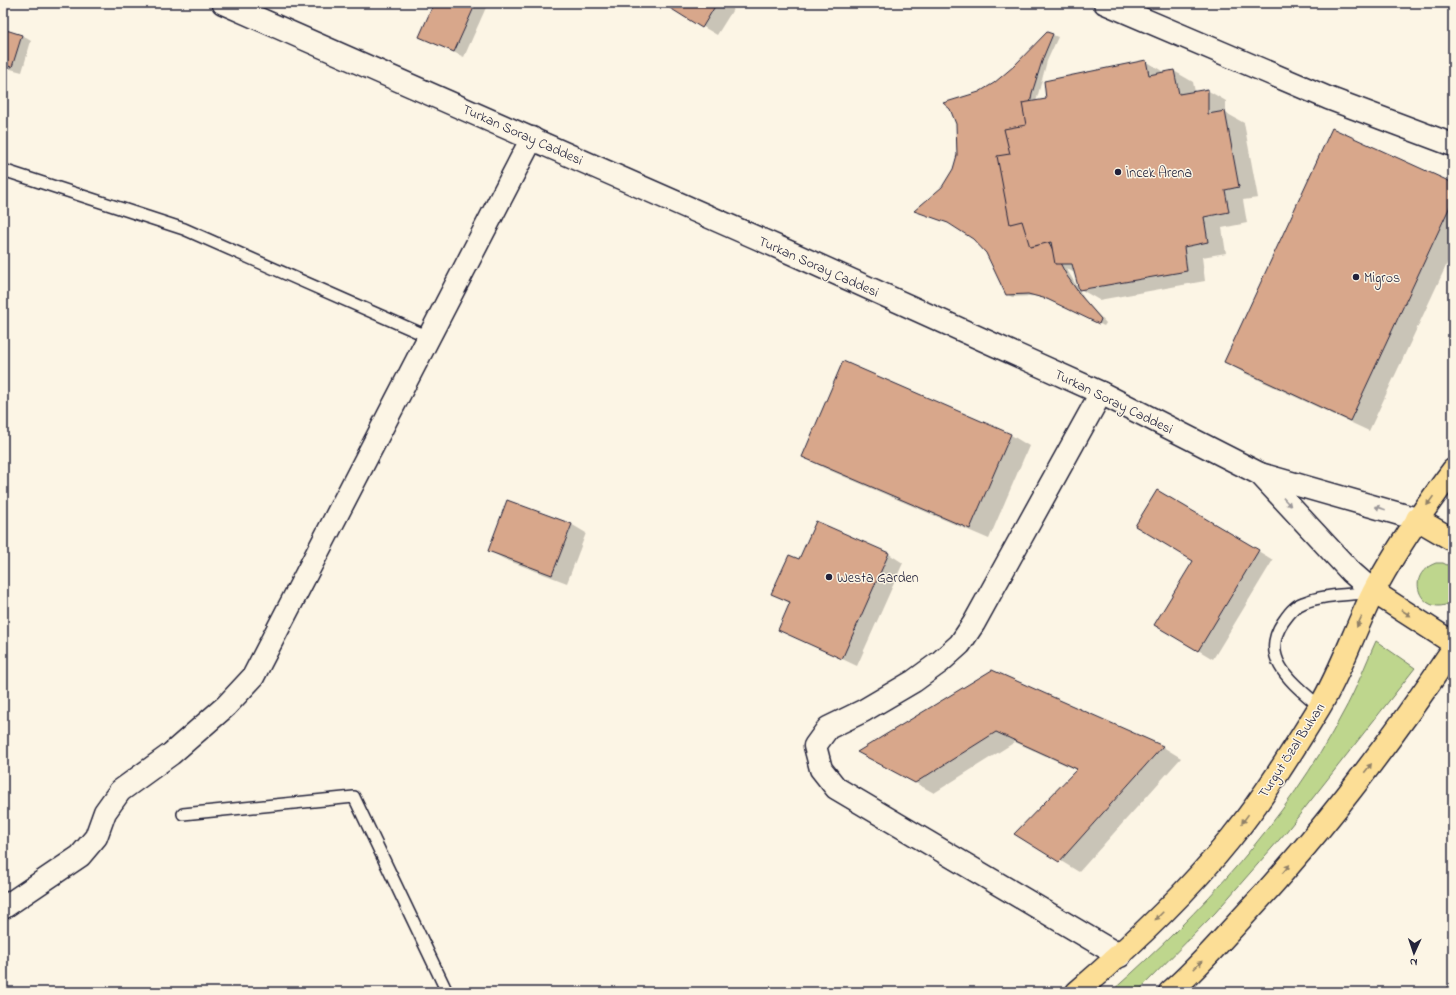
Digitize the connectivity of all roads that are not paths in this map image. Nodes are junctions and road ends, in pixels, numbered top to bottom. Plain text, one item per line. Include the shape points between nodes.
1 (223, 3) edge
2 (1105, 3) edge
3 (532, 138) junction
4 (1453, 145) edge
5 (3, 170) edge
6 (429, 337) junction
7 (1101, 393) junction
8 (1453, 470) edge
9 (1260, 474) junction
10 (1417, 519) junction
11 (1453, 540) edge
12 (1374, 592) junction
13 (1453, 643) edge
14 (1453, 649) edge
15 (1320, 707) junction
16 (183, 814) dead end
17 (3, 908) edge
18 (1120, 956) junction
19 (447, 992) edge
20 (1077, 992) edge
21 (1170, 992) edge

1 - 3 street, Turkan Soray Caddesi
2 - 4 street via 1328,98
3 - 6 street
3 - 7 street, Turkan Soray Caddesi
5 - 6 lane via 184,229
6 - 17 street via 253,677 226,706 177,749 120,791 104,812 96,837 80,856
7 - 9 street, Turkan Soray Caddesi
7 - 18 street via 960,644 914,680 863,711 828,728 816,746 821,769 836,788
8 -> 10 main road, Turgut Özal Bulvarı
10 -> 9 street
9 -> 12 street, Turkan Soray Caddesi via 1351,572
10 - 11 main road
10 - 12 main road, Turgut Özal Bulvarı
12 -> 13 main road
12 -> 15 main road, Turgut Özal Bulvarı
12 - 15 lane via 1301,603 1288,614 1279,627 1274,649 1278,665 1290,680
21 -> 14 main road via 1272,886 1315,836 1381,752
15 -> 18 main road, Turgut Özal Bulvarı via 1268,788 1232,837 1195,881
16 - 19 lane via 354,797
18 - 20 main road, Turgut Özal Bulvarı

